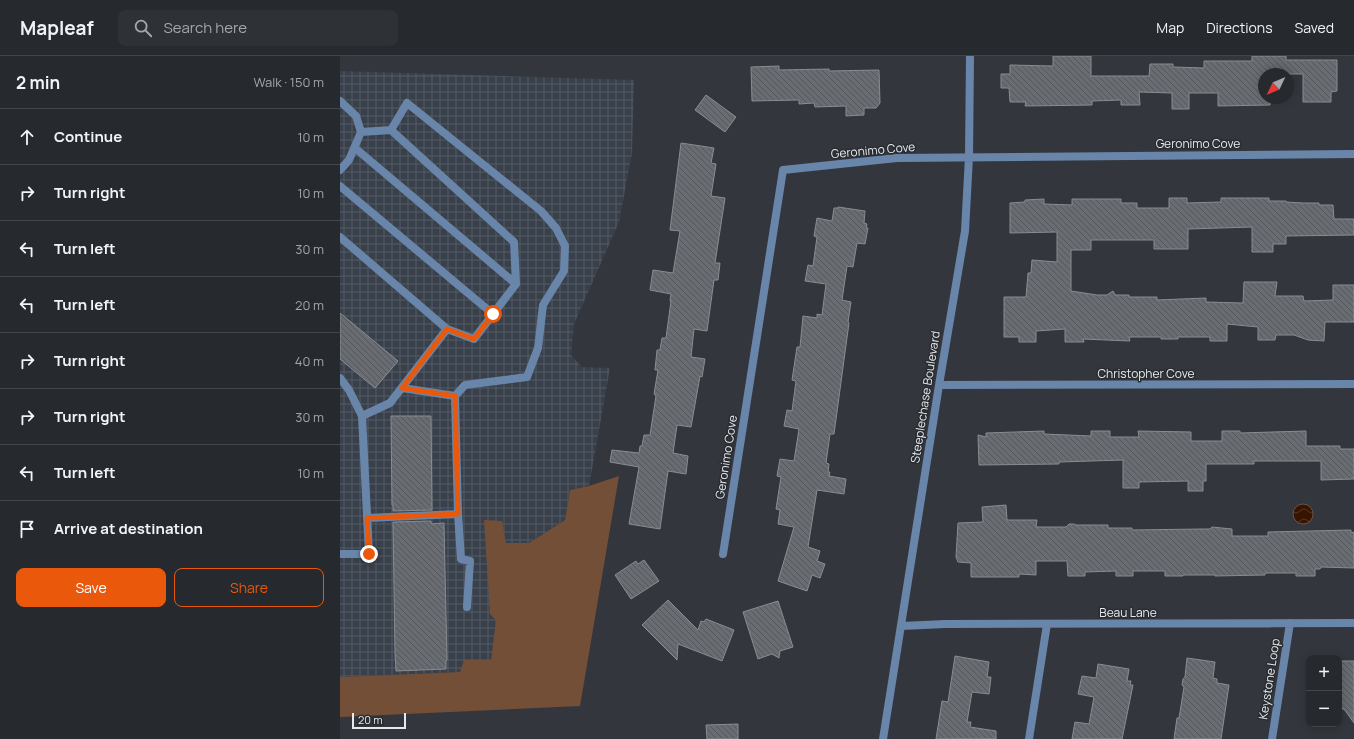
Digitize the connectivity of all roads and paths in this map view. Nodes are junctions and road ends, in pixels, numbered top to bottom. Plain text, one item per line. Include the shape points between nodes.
1 (970, 56) edge
2 (340, 101) edge
3 (391, 130) junction
4 (361, 132) junction
5 (355, 148) junction
6 (1354, 154) edge
7 (969, 157) junction
8 (340, 170) edge
9 (340, 186) edge
10 (340, 237) edge
11 (516, 284) junction
12 (493, 314) junction
13 (447, 329) junction
14 (340, 378) edge
15 (1354, 384) edge
16 (939, 385) junction
17 (402, 388) junction
18 (455, 396) junction
19 (362, 416) junction
20 (458, 514) junction
21 (367, 518) junction
22 (340, 554) edge
23 (723, 554) dead end
24 (467, 608) dead end
25 (1290, 623) junction
26 (1354, 623) edge
27 (1047, 624) junction
28 (901, 626) junction
29 (883, 739) edge
30 (1029, 739) edge
31 (1272, 739) edge

1 - 7 street, Steeplechase Boulevard
2 - 4 street via 356,116
3 - 4 street
3 - 11 street via 514,242
3 - 18 street via 408,103 541,211 556,228 565,246 564,271 543,305 538,348 527,377 466,385
4 - 5 street
5 - 8 street
5 - 11 street
6 - 7 street, Geronimo Cove
7 - 16 street, Steeplechase Boulevard via 965,231
7 - 23 street, Geronimo Cove via 896,158 783,170
9 - 12 street
10 - 13 street
11 - 12 street
12 - 13 street via 474,339
13 - 17 street
14 - 19 street
15 - 16 street, Christopher Cove
16 - 28 street, Steeplechase Boulevard
17 - 18 street
17 - 19 street via 390,403
18 - 20 street
19 - 21 street
20 - 21 street
20 - 24 street via 461,559 470,560
21 - 22 street via 369,554
25 - 26 street, Beau Lane
25 - 27 street, Beau Lane
25 - 31 street, Keystone Loop
27 - 28 street, Beau Lane
27 - 30 street
28 - 29 street, Steeplechase Boulevard

